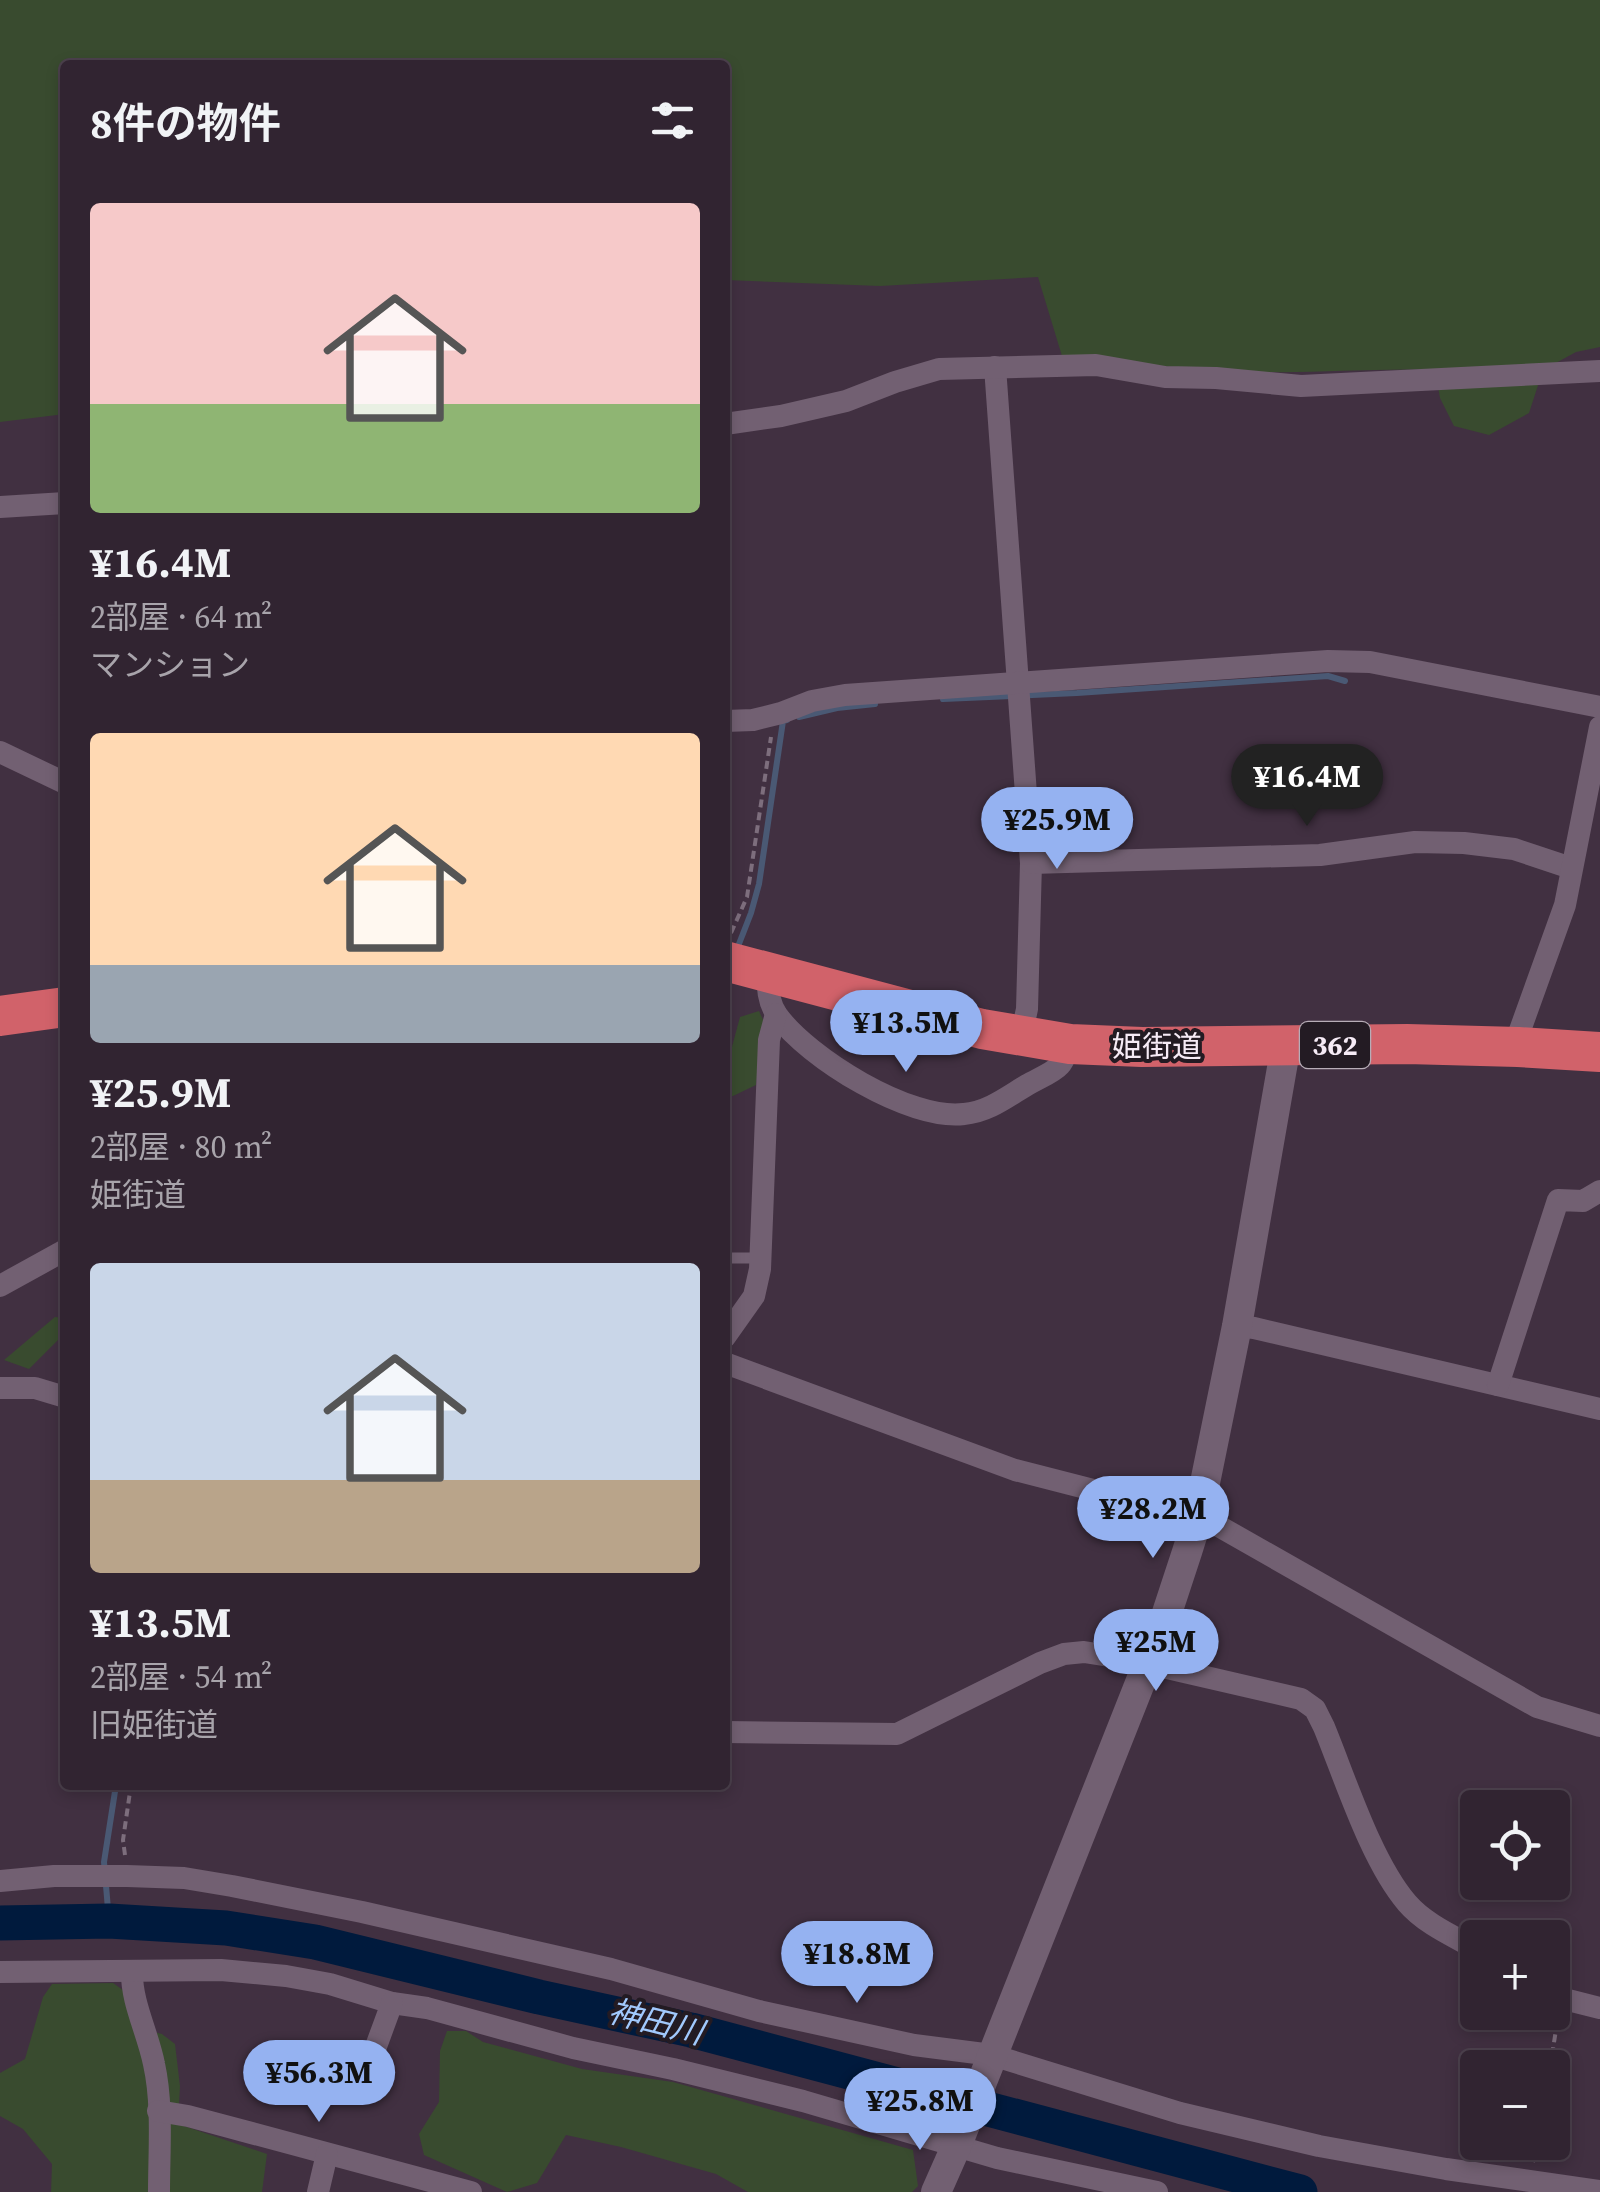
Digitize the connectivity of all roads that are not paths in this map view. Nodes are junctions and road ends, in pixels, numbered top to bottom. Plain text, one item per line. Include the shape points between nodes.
1 (995, 367) junction
2 (1600, 371) edge
3 (730, 423) edge
4 (60, 503) edge
5 (0, 508) edge
6 (1018, 692) junction
7 (1600, 706) edge
8 (730, 721) edge
9 (1600, 727) edge
10 (0, 752) edge
11 (60, 781) edge
12 (1030, 863) junction
13 (1571, 868) junction
14 (737, 961) edge
15 (60, 1008) edge
16 (776, 1014) junction
17 (0, 1016) edge
18 (1022, 1037) junction
19 (1070, 1044) junction
20 (1286, 1046) junction
21 (1518, 1047) junction
22 (1600, 1052) edge
23 (1600, 1191) edge
24 (60, 1253) edge
25 (730, 1258) edge
26 (761, 1258) junction
27 (0, 1286) edge
28 (1237, 1326) junction
29 (730, 1330) edge
30 (730, 1365) edge
31 (1498, 1385) junction
32 (0, 1388) edge
33 (60, 1396) edge
34 (1600, 1409) edge
35 (1198, 1517) junction
36 (1148, 1664) junction
37 (1600, 1726) edge
38 (730, 1732) edge
39 (0, 1881) edge
40 (1460, 1940) edge
41 (132, 1971) junction
42 (0, 1972) edge
43 (1570, 1999) edge
44 (392, 2003) junction
45 (1600, 2008) edge
46 (990, 2061) junction
47 (360, 2090) dead end
48 (158, 2111) junction
49 (958, 2144) junction
50 (328, 2154) junction
51 (1600, 2190) edge
52 (158, 2192) edge
53 (318, 2192) edge
54 (471, 2192) edge
55 (936, 2192) edge
56 (1157, 2192) edge

1 - 2 street via 1096,365 1301,386
1 - 3 street via 940,369 846,400
1 - 6 street
4 - 5 street
6 - 7 street via 1370,662
6 - 8 street via 844,695
6 - 12 street
9 - 13 street
10 - 11 street
12 - 13 street via 1320,855 1415,842 1514,849
12 - 18 street
13 - 21 street
14 - 16 street via 766,991
14 - 18 highway, 姫街道 / 362
15 - 17 highway
16 - 19 street via 851,1078 947,1115 988,1108 1061,1065
16 - 26 street via 769,1040
18 - 19 highway, 姫街道 / 362
19 - 20 highway, 姫街道 / 362
20 - 21 highway, 姫街道 / 362
20 - 28 street
21 - 22 highway, 姫街道 / 362
23 - 31 street via 1583,1201 1558,1200
24 - 27 street
25 - 26 lane
26 - 29 street via 754,1296
28 - 31 street
28 - 35 street
30 - 35 street via 1015,1470
31 - 34 street
32 - 33 street
35 - 36 street
35 - 37 street via 1537,1708
36 - 38 street via 1064,1654 897,1734
36 - 40 street via 1302,1699 1314,1709 1381,1864 1407,1903
36 - 46 street
39 - 46 street via 184,1878 362,1912
41 - 42 street
41 - 44 street via 286,1976
41 - 48 street via 155,2066
43 - 45 street
44 - 47 street
44 - 49 street via 803,2100
46 - 49 street
46 - 51 street via 1318,2146
48 - 50 street
48 - 52 street
49 - 55 street
49 - 56 street
50 - 53 street
50 - 54 street

